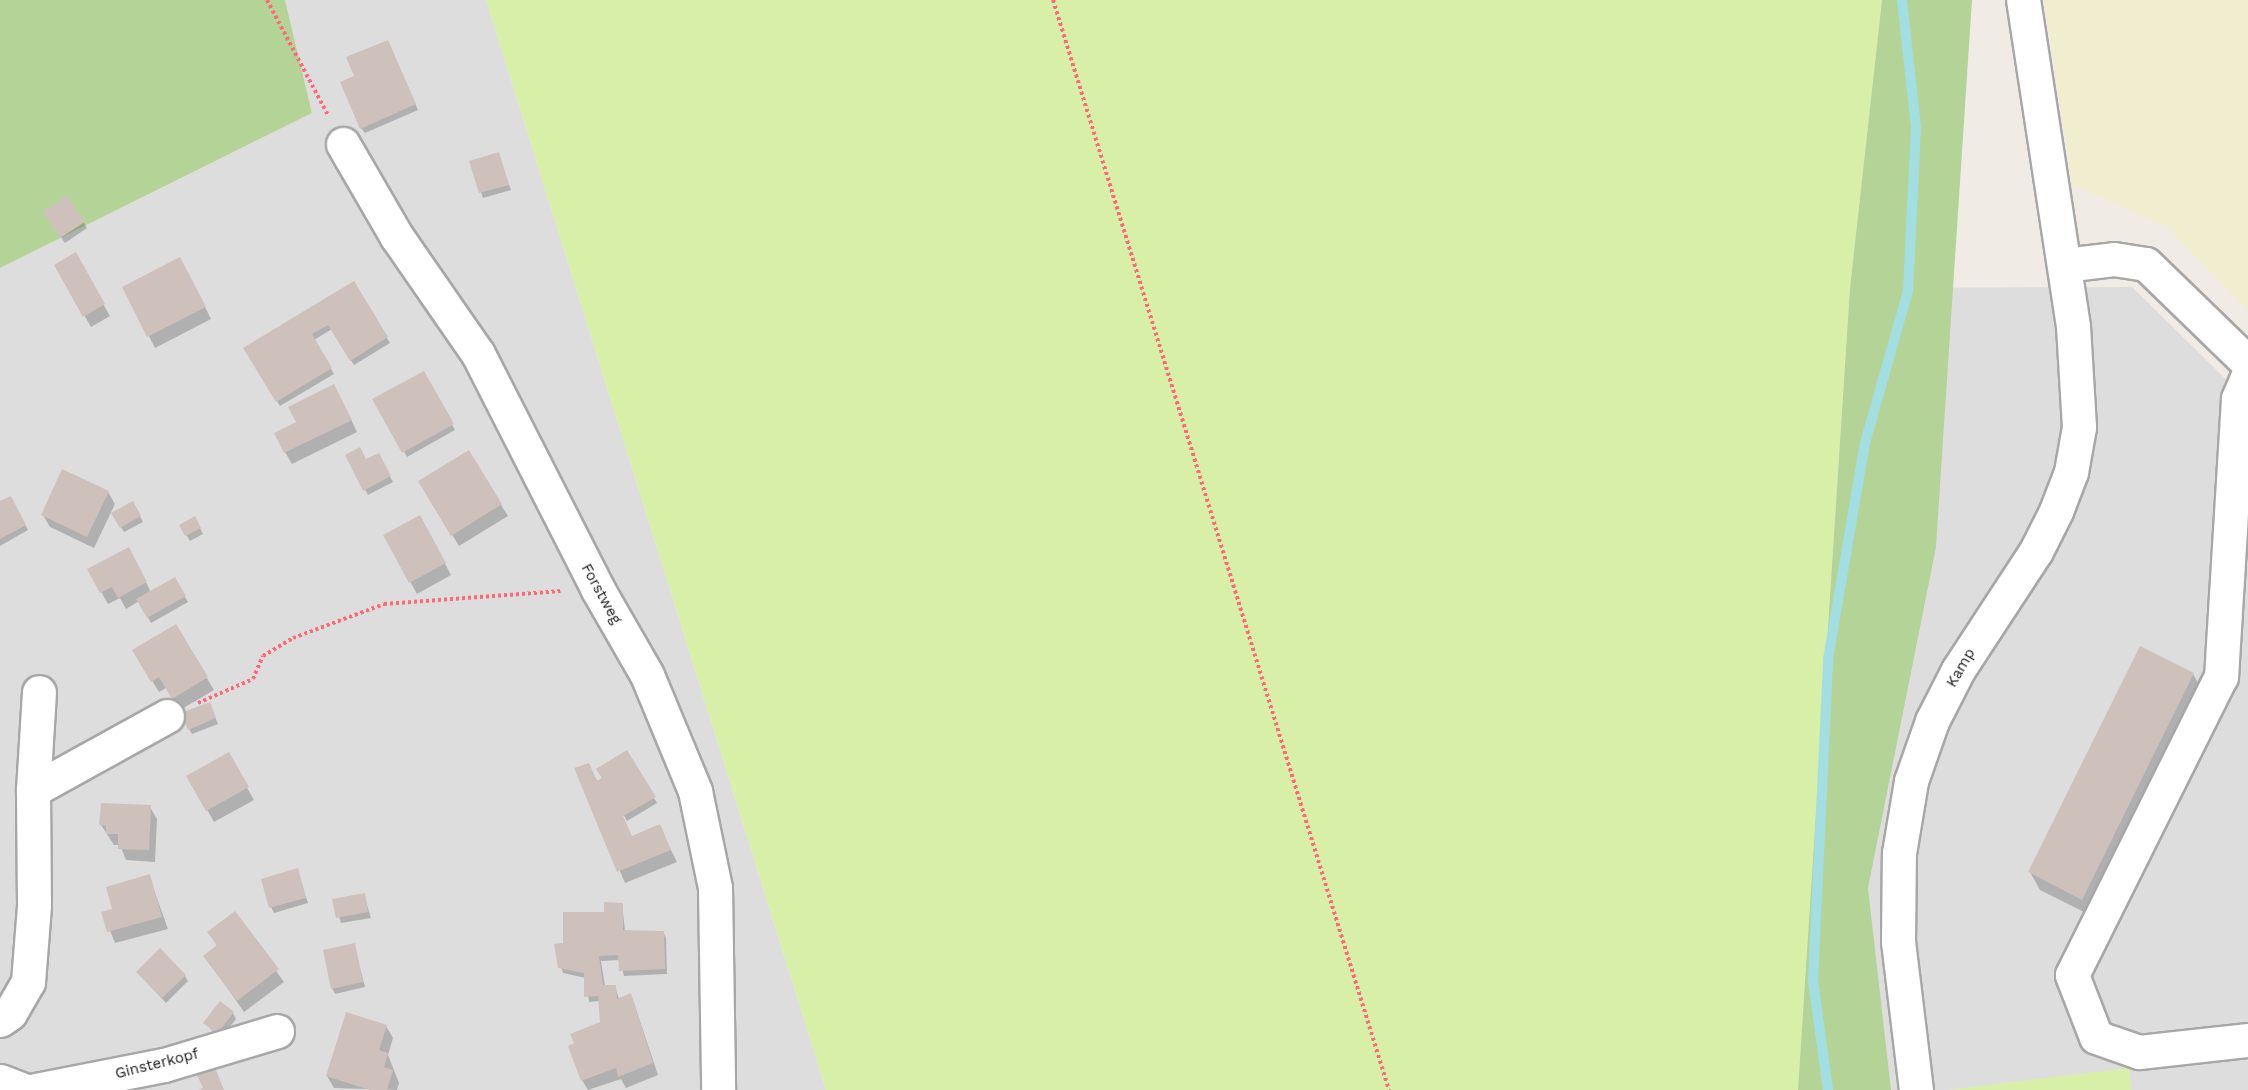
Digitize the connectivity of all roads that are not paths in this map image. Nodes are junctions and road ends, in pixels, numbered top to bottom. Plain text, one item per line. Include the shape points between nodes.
1 (2023, 0) edge
2 (343, 144) road end
3 (2064, 265) junction
4 (2248, 363) edge
5 (2248, 375) edge
6 (2239, 533) edge
7 (39, 692) dead end
8 (167, 716) road end
9 (33, 789) junction
10 (0, 1020) edge
11 (277, 1031) dead end
12 (2248, 1040) edge
13 (0, 1082) edge
14 (23, 1090) edge
15 (36, 1090) edge
16 (718, 1090) edge
17 (1916, 1090) edge

1 - 3 street, Kamp
2 - 16 street, Forstweg via 397,237 478,354 597,588 647,675 695,791 715,888
3 - 4 street via 2114,260 2146,264
3 - 17 street, Kamp via 2078,379 2079,428 2071,472 2036,551 1958,670 1932,721 1911,781 1899,853 1898,942
5 - 6 street via 2238,399
6 - 12 street via 2221,675 2072,975 2096,1037 2139,1052
7 - 9 street
8 - 9 street
9 - 10 street via 34,905 28,982 10,1013
11 - 15 street, Ginsterkopf via 164,1065
13 - 14 street

